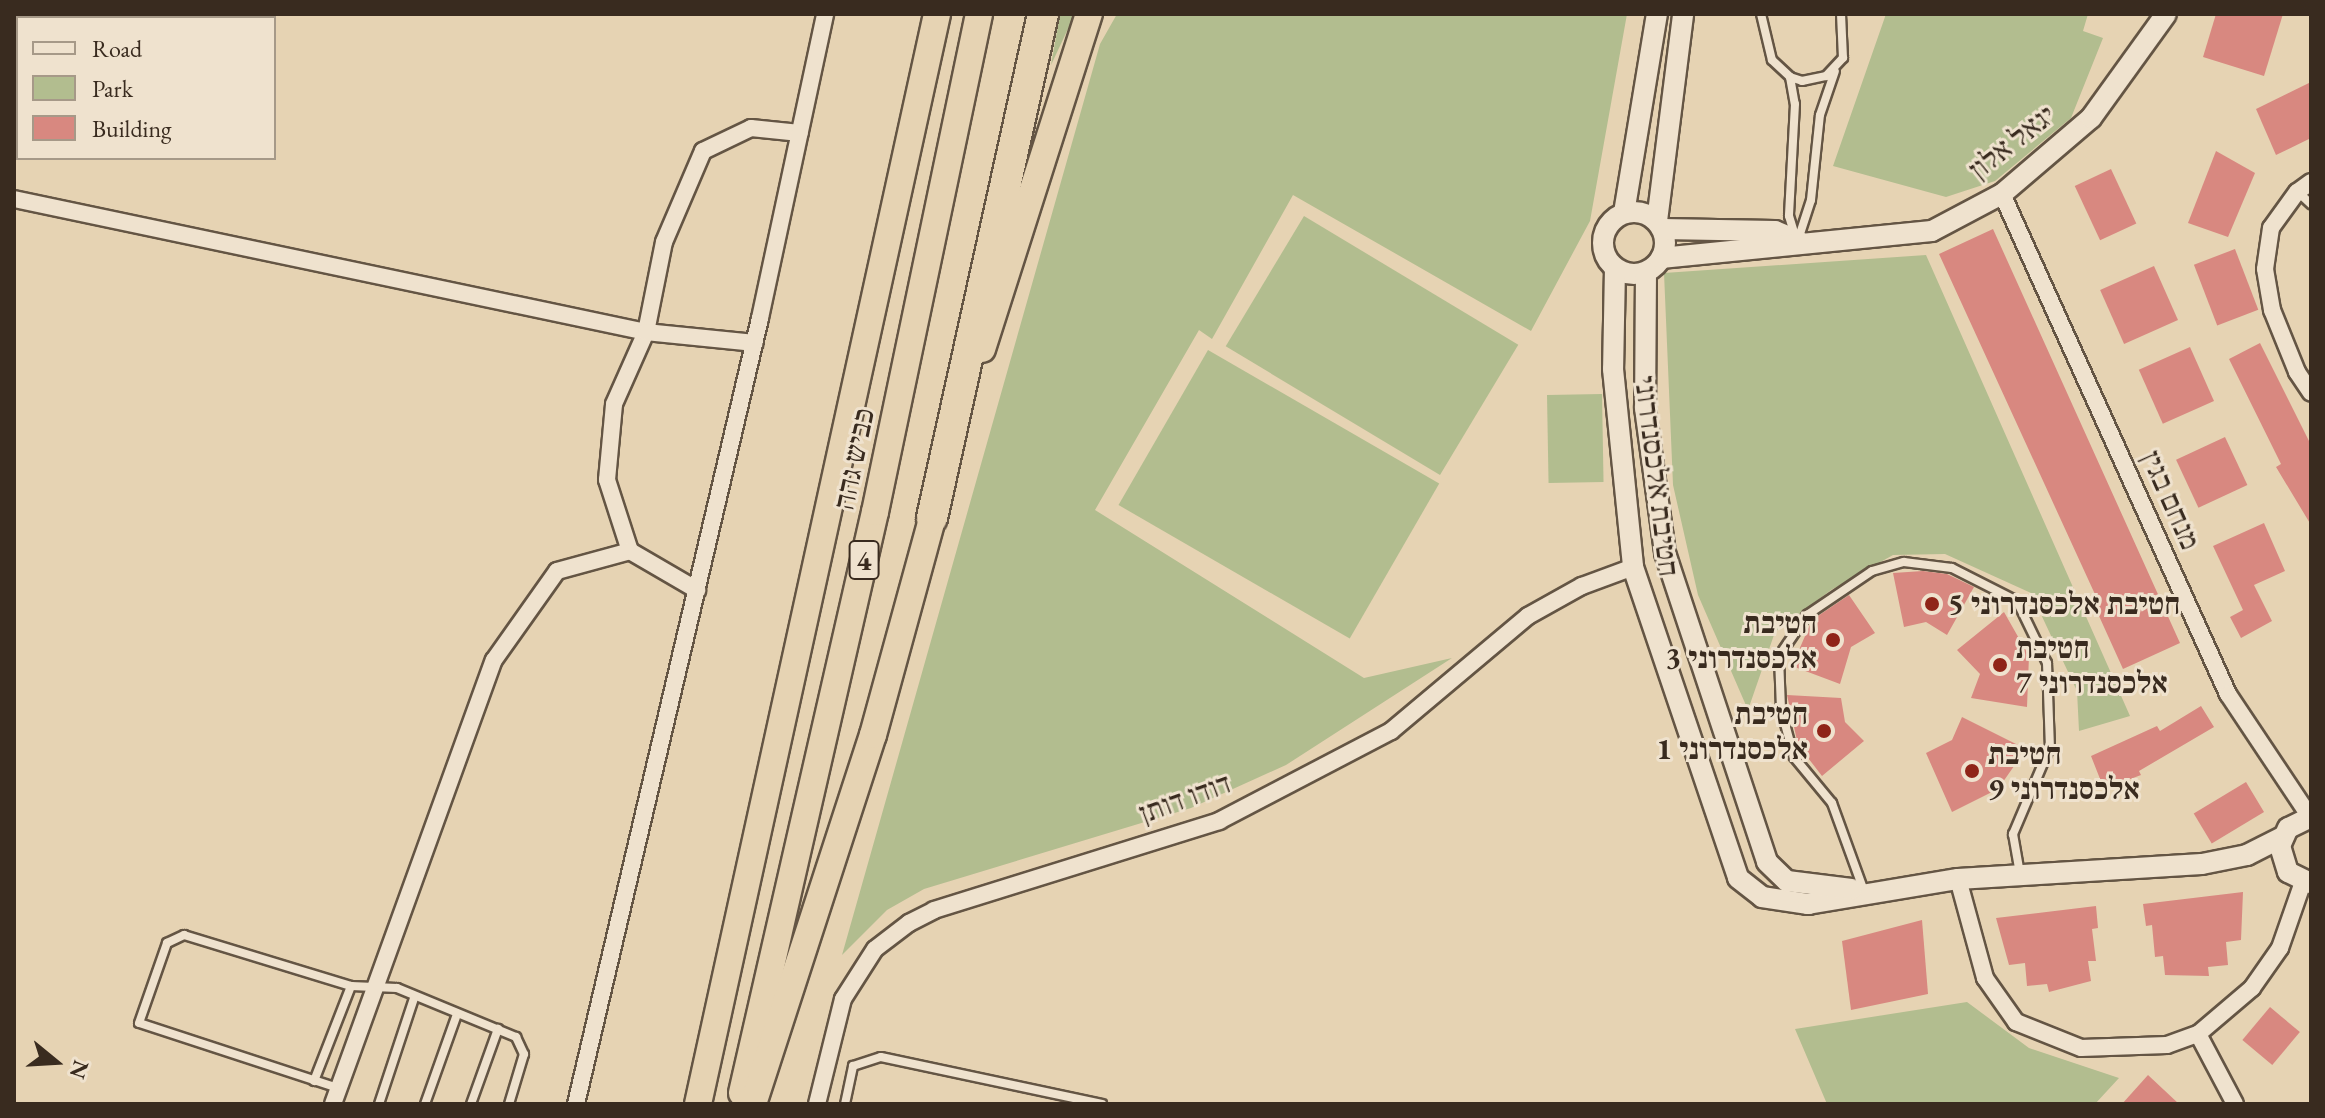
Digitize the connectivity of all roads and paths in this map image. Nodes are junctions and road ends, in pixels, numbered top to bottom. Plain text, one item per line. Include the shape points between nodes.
1 (825, 14) edge
2 (937, 14) edge
3 (979, 14) edge
4 (1043, 14) edge
5 (1089, 14) edge
6 (1657, 14) edge
7 (1683, 14) edge
8 (1761, 14) edge
9 (1841, 14) edge
10 (2166, 14) edge
11 (1836, 68) junction
12 (1790, 77) junction
13 (800, 133) junction
14 (2304, 187) edge
15 (2002, 194) junction
16 (14, 199) edge
17 (2311, 204) edge
18 (1624, 213) junction
19 (1659, 225) junction
20 (1798, 241) junction
21 (1654, 265) junction
22 (1615, 268) junction
23 (646, 332) junction
24 (754, 343) junction
25 (2311, 393) edge
26 (932, 518) junction
27 (630, 551) junction
28 (1633, 567) junction
29 (697, 590) junction
30 (2310, 817) edge
31 (2282, 837) junction
32 (2247, 855) junction
33 (2283, 864) junction
34 (2020, 873) junction
35 (1958, 879) junction
36 (2307, 883) edge
37 (1864, 891) junction
38 (375, 984) junction
39 (351, 986) junction
40 (414, 998) junction
41 (457, 1014) junction
42 (498, 1029) junction
43 (2198, 1034) junction
44 (314, 1081) junction
45 (336, 1096) edge
46 (379, 1104) edge
47 (425, 1104) edge
48 (471, 1104) edge
49 (509, 1104) edge
50 (576, 1104) edge
51 (698, 1104) edge
52 (740, 1104) edge
53 (753, 1104) edge
54 (817, 1104) edge
55 (845, 1104) edge
56 (1102, 1104) edge
57 (2235, 1104) edge

1 - 13 street
2 - 51 highway, כביש גהה / 4
3 - 52 highway, כביש גהה / 4 via 875,512
4 - 26 highway
5 - 26 highway
6 - 18 street
7 - 19 street
8 - 12 lane via 1772,60
9 - 11 lane via 1846,46
10 - 15 street, יגאל אלון via 2091,118
11 - 12 lane via 1814,81
11 - 20 lane via 1820,115 1811,200
12 - 20 lane via 1795,104 1789,216
13 - 23 street via 751,128 703,151 664,242
13 - 24 street
14 - 17 lane
14 - 25 street via 2271,228 2265,269 2272,310
15 - 20 street, יגאל אלון via 1932,231
15 - 30 street, מנחם בגין via 2228,694
16 - 23 street
18 - 19 street via 1640,211
18 - 22 street via 1612,220 1602,239
19 - 20 street, יגאל אלון via 1775,231
19 - 21 street
20 - 21 street, יגאל אלון via 1775,250
21 - 22 street
21 - 37 street, חטיבת אלכסנדרוני via 1645,408 1665,553 1767,862 1787,881
22 - 28 street, חטיבת אלכסנדרוני via 1613,369
23 - 24 street
23 - 27 street via 614,404 607,480
24 - 29 street
26 - 53 highway via 864,764
27 - 29 street
27 - 38 street via 557,571 494,660
28 - 37 street, חטיבת אלכסנדרוני via 1738,878 1762,897 1808,904
28 - 54 street, דודו דותן via 1582,586 1528,616 1391,731 1219,821 934,910 909,923 875,949 843,999
29 - 50 street
30 - 31 street, חטיבת אלכסנדרוני via 2295,821
31 - 32 street, חטיבת אלכסנדרוני
31 - 33 street
32 - 33 street, חטיבת אלכסנדרוני
32 - 34 street, חטיבת אלכסנדרוני via 2153,870
33 - 36 street
34 - 35 street, חטיבת אלכסנדרוני
34 - 37 lane via 2013,834 2050,747 2047,663 2017,601 1952,568 1904,562 1872,571 1807,615 1779,656 1781,709 1794,757 1832,803
35 - 37 street, חטיבת אלכסנדרוני
35 - 43 street via 1985,978 2016,1022 2081,1048 2167,1045
36 - 43 street via 2280,948 2252,988
38 - 39 lane
38 - 40 lane
38 - 45 street
39 - 44 lane
39 - 44 lane via 177,935 167,943 137,1017 145,1026
40 - 41 lane
40 - 46 lane
41 - 42 lane
41 - 47 lane
42 - 48 lane
42 - 49 lane via 516,1037 524,1054
43 - 57 street
44 - 45 lane
55 - 56 lane via 853,1066 881,1057

